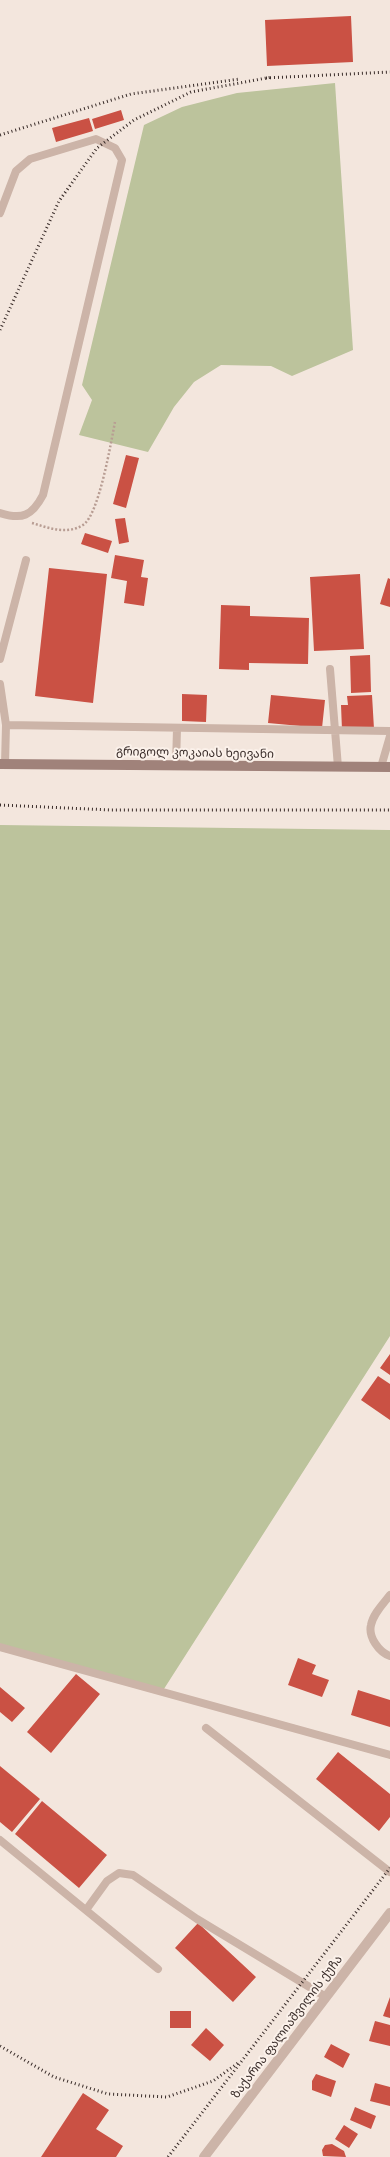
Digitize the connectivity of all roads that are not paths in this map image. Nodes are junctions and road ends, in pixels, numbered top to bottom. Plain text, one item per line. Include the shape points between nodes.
1 (0, 213) edge
2 (0, 513) edge
3 (26, 560) dead end
4 (0, 659) edge
5 (330, 669) dead end
6 (0, 684) edge
7 (1, 698) edge
8 (6, 724) junction
9 (177, 728) junction
10 (390, 731) edge
11 (336, 732) junction
12 (390, 736) edge
13 (2, 764) edge
14 (176, 766) junction
15 (338, 767) junction
16 (385, 767) edge
17 (390, 1595) edge
18 (0, 1647) edge
19 (390, 1656) edge
20 (206, 1728) dead end
21 (390, 1756) edge
22 (0, 1840) edge
23 (390, 1872) edge
24 (86, 1910) junction
25 (390, 1913) edge
26 (158, 1969) dead end
27 (326, 1997) junction
28 (204, 2157) edge

1 - 2 lane via 16,171 30,159 96,138 114,148 122,160 43,494 32,510 24,516 15,517
3 - 4 lane
5 - 11 lane
6 - 7 lane
7 - 8 lane
8 - 9 lane
8 - 13 lane
9 - 11 lane
9 - 14 lane
10 - 11 lane
11 - 15 lane
12 - 16 lane
13 - 14 main road, გრიგოლ კოკაიას ხეივანი
14 - 15 main road, გრიგოლ კოკაიას ხეივანი
15 - 16 main road, გრიგოლ კოკაიას ხეივანი
17 - 19 lane via 376,1613 370,1626 374,1641 383,1653
18 - 21 lane
20 - 23 lane
22 - 24 lane
24 - 26 lane
24 - 27 lane via 107,1881 119,1874 133,1875 197,1919
25 - 27 street, ზაქარია ფალიაშვილის ქუჩა
27 - 28 street, ზაქარია ფალიაშვილის ქუჩა

